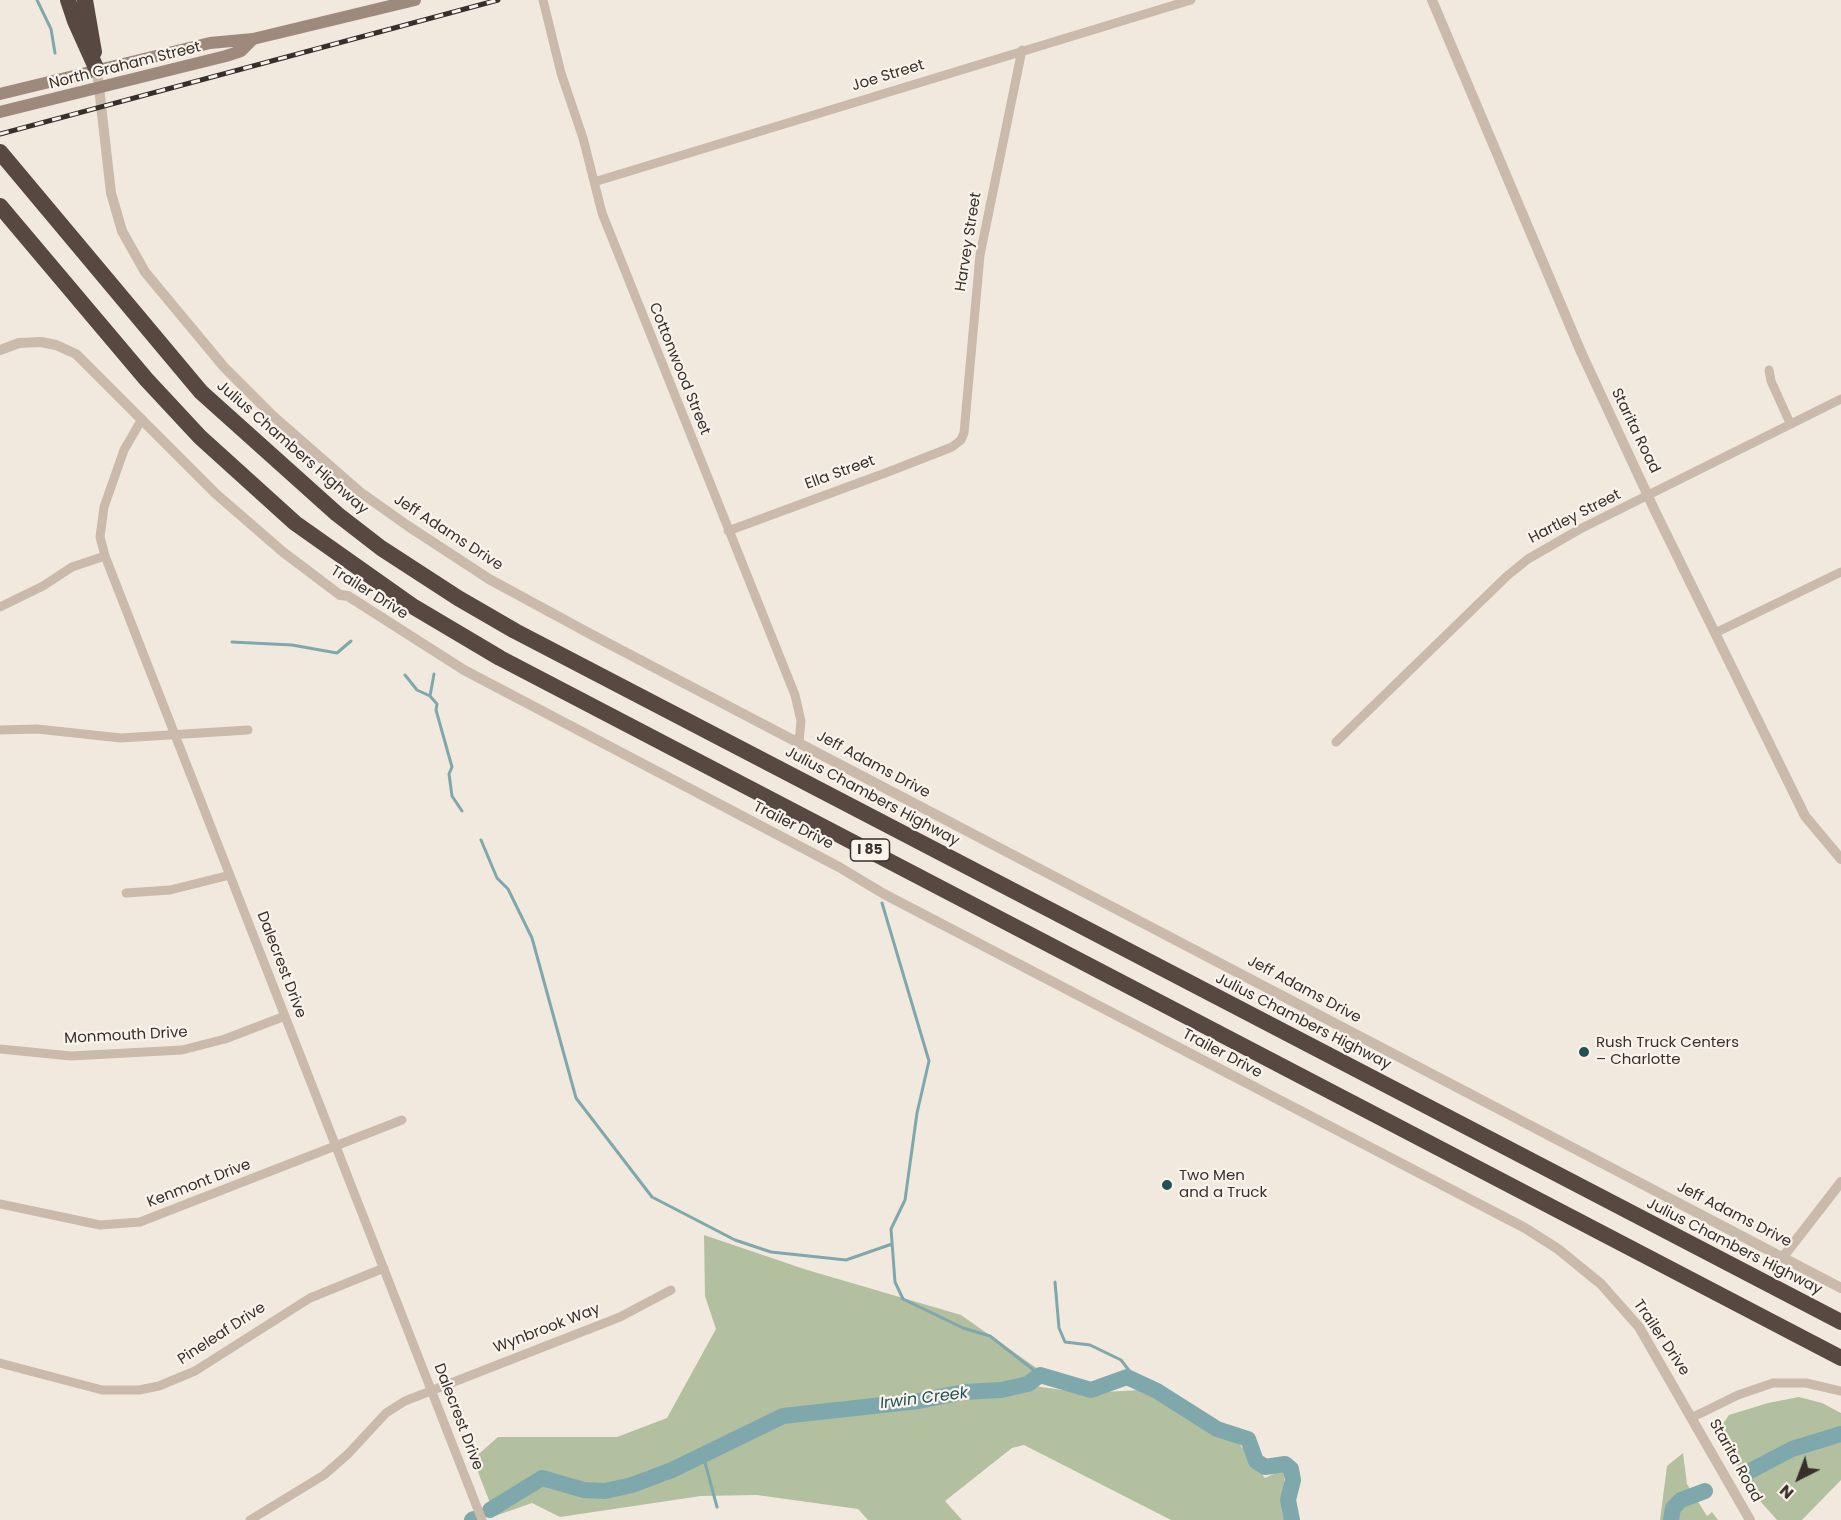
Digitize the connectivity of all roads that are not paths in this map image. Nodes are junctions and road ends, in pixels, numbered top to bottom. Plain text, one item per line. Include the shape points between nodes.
1 (68, 0) edge
2 (85, 0) edge
3 (415, 0) edge
4 (543, 0) edge
5 (1191, 0) edge
6 (1432, 0) edge
7 (253, 39) junction
8 (1022, 50) junction
9 (97, 70) junction
10 (99, 90) junction
11 (0, 94) edge
12 (0, 112) edge
13 (0, 146) edge
14 (0, 152) edge
15 (594, 182) junction
16 (36, 195) junction
17 (0, 206) edge
18 (0, 350) edge
19 (1769, 370) dead end
20 (1841, 399) edge
21 (142, 419) junction
22 (1790, 423) junction
23 (961, 440) joint
24 (1650, 495) junction
25 (728, 531) junction
26 (105, 556) junction
27 (1841, 572) edge
28 (0, 607) edge
29 (1715, 633) junction
30 (0, 730) edge
31 (248, 730) dead end
32 (175, 736) junction
33 (799, 742) junction
34 (1336, 742) dead end
35 (1841, 859) edge
36 (230, 875) junction
37 (126, 893) dead end
38 (285, 1016) junction
39 (0, 1049) edge
40 (402, 1120) dead end
41 (336, 1146) junction
42 (1841, 1182) edge
43 (0, 1204) edge
44 (1783, 1257) junction
45 (384, 1268) junction
46 (1841, 1288) edge
47 (671, 1290) dead end
48 (1841, 1322) edge
49 (1841, 1358) edge
50 (0, 1364) edge
51 (432, 1390) junction
52 (1841, 1391) edge
53 (1693, 1417) junction
54 (250, 1520) edge
55 (482, 1520) edge
56 (1750, 1520) edge

1 - 9 highway
2 - 9 highway
3 - 7 main road, North Graham Street
4 - 15 street, Cottonwood Street
5 - 8 street, Joe Street
6 - 24 street, Starita Road via 1581,352
7 - 9 main road, North Graham Street via 210,43
7 - 10 main road, North Graham Street via 241,51
8 - 15 street, Joe Street
8 - 23 street, Harvey Street via 980,255
9 - 10 street, Jeff Adams Drive
9 - 11 main road, North Graham Street
10 - 12 main road, North Graham Street
10 - 33 street, Jeff Adams Drive via 111,193 132,252 187,325 273,416 360,492 443,550 518,595
13 - 16 highway
14 - 16 highway, Julius Chambers Highway / I 85
15 - 25 street, Cottonwood Street via 602,213
16 - 48 highway, Julius Chambers Highway / I 85 via 168,354 231,421 381,548 458,598
17 - 49 highway, I 85 via 200,437 295,523 414,607 500,658
18 - 21 street, Trailer Drive via 27,342 63,348 88,363
19 - 22 street
20 - 22 street, Hartley Street
21 - 26 street, Dalecrest Drive via 124,450 104,507 100,537
21 - 53 street, Trailer Drive via 215,493 283,552 340,596 348,596 464,670 1525,1228 1558,1249 1621,1305
22 - 24 street, Hartley Street
23 - 25 street, Ella Street via 888,472
24 - 29 street, Starita Road
24 - 34 street, Hartley Street via 1551,545 1507,576
25 - 33 street, Cottonwood Street via 795,695 801,721
26 - 28 street via 72,567
26 - 32 street, Dalecrest Drive
27 - 29 street
29 - 35 street, Starita Road via 1805,816
30 - 32 street via 37,729 102,738
31 - 32 street
32 - 36 street, Dalecrest Drive
33 - 44 street, Jeff Adams Drive
36 - 37 street via 170,890
36 - 38 street, Dalecrest Drive
38 - 39 street, Monmouth Drive via 225,1040 182,1050 71,1056
38 - 41 street, Dalecrest Drive
40 - 41 street, Kenmont Drive
41 - 43 street, Kenmont Drive via 153,1218 123,1225 81,1223
41 - 45 street, Dalecrest Drive
42 - 44 street
44 - 46 street, Jeff Adams Drive
45 - 50 street, Pineleaf Drive via 310,1298 195,1371 159,1386 102,1390
45 - 51 street, Dalecrest Drive
47 - 51 street, Wynbrook Way via 620,1317
51 - 54 street, Wynbrook Way via 393,1408 324,1475
51 - 55 street, Dalecrest Drive
52 - 53 street via 1806,1383 1773,1383
53 - 56 street, Starita Road

